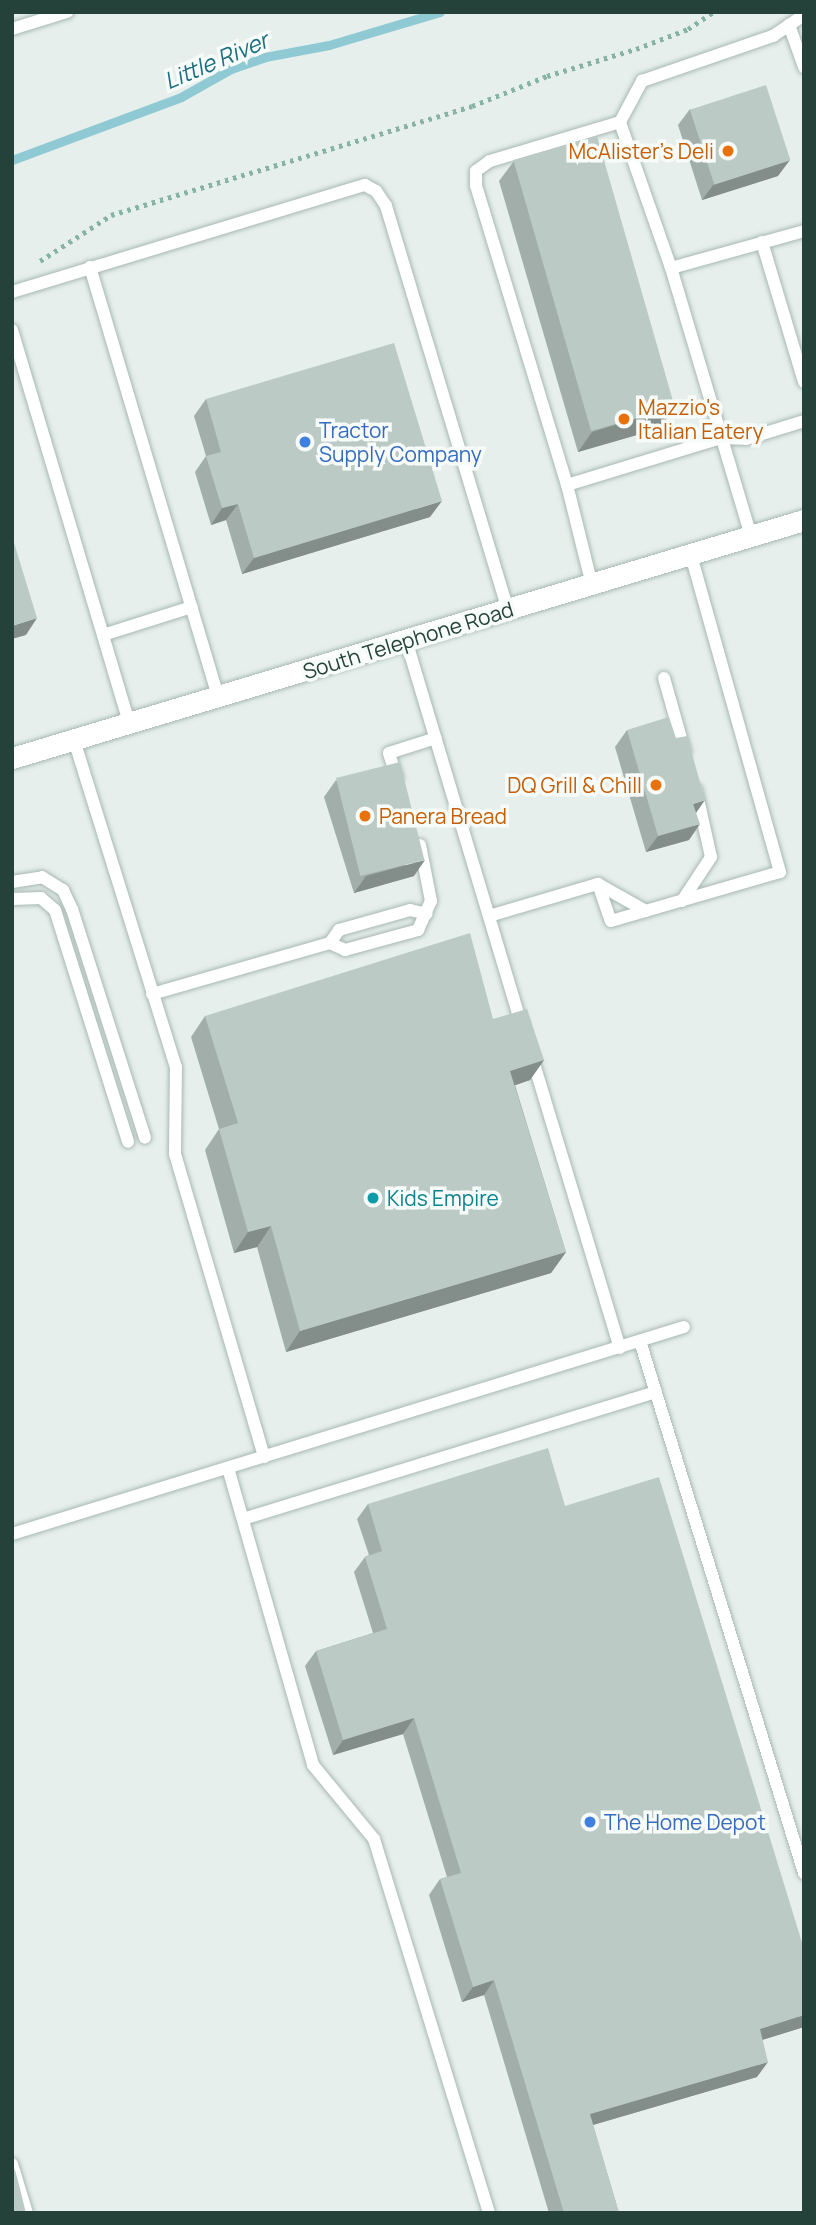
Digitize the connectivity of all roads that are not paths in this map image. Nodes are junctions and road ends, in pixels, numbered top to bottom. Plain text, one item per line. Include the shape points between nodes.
1 (67, 12) edge
2 (804, 15) edge
3 (789, 25) junction
4 (12, 29) edge
5 (804, 67) edge
6 (620, 122) junction
7 (804, 231) edge
8 (762, 242) junction
9 (90, 267) junction
10 (671, 268) junction
11 (12, 292) edge
12 (12, 330) edge
13 (804, 382) edge
14 (804, 421) edge
15 (721, 438) junction
16 (567, 485) junction
17 (804, 520) edge
18 (751, 536) junction
19 (691, 555) junction
20 (592, 585) junction
21 (192, 607) junction
22 (508, 610) junction
23 (103, 635) junction
24 (406, 640) junction
25 (664, 678) dead end
26 (218, 696) junction
27 (129, 723) junction
28 (436, 738) junction
29 (74, 740) junction
30 (12, 758) edge
31 (402, 792) edge
32 (415, 831) edge
33 (12, 882) edge
34 (598, 884) junction
35 (12, 899) edge
36 (682, 901) junction
37 (646, 911) junction
38 (427, 915) junction
39 (489, 916) junction
40 (330, 943) junction
41 (152, 994) junction
42 (145, 1138) dead end
43 (128, 1142) dead end
44 (684, 1327) dead end
45 (640, 1341) junction
46 (620, 1348) junction
47 (656, 1392) junction
48 (264, 1457) junction
49 (228, 1468) junction
50 (243, 1519) junction
51 (12, 1534) edge
52 (804, 1873) edge
53 (12, 2164) edge
54 (27, 2213) edge
55 (489, 2213) edge

1 - 4 lane
2 - 3 lane
3 - 5 lane
3 - 6 lane via 773,36 642,81
6 - 10 lane
6 - 16 lane via 490,161 476,171 476,186
7 - 8 lane
8 - 10 lane
8 - 13 lane
9 - 11 lane
9 - 21 lane
9 - 22 lane via 365,185 376,191 386,206
10 - 15 lane
12 - 23 lane
14 - 15 lane via 746,439
15 - 16 lane
15 - 18 lane
16 - 20 lane
17 - 18 main road, South Telephone Road
18 - 19 main road, South Telephone Road
19 - 20 main road, South Telephone Road
19 - 36 lane via 780,872
20 - 22 main road, South Telephone Road
21 - 23 lane
21 - 26 lane
22 - 24 main road, South Telephone Road
23 - 27 lane
24 - 26 main road, South Telephone Road
24 - 28 lane
25 - 36 lane via 706,823 711,857
26 - 27 main road, South Telephone Road
27 - 29 main road, South Telephone Road
28 - 31 lane via 389,753
28 - 39 lane
29 - 30 main road, South Telephone Road
29 - 41 lane
32 - 38 lane via 429,890
33 - 42 lane via 42,877 63,890
34 - 37 lane
34 - 37 lane via 611,921
34 - 39 lane
35 - 43 lane via 41,898 55,910
36 - 37 lane
38 - 40 lane via 411,910 339,930
38 - 40 lane via 418,930 345,950
39 - 46 lane
40 - 41 lane
41 - 48 lane via 176,1067 175,1154
44 - 45 lane
45 - 46 lane
45 - 47 lane
46 - 48 lane
47 - 50 lane
47 - 52 lane
48 - 49 lane
49 - 50 lane
49 - 51 lane
50 - 55 lane via 313,1765 374,1839
53 - 54 lane

